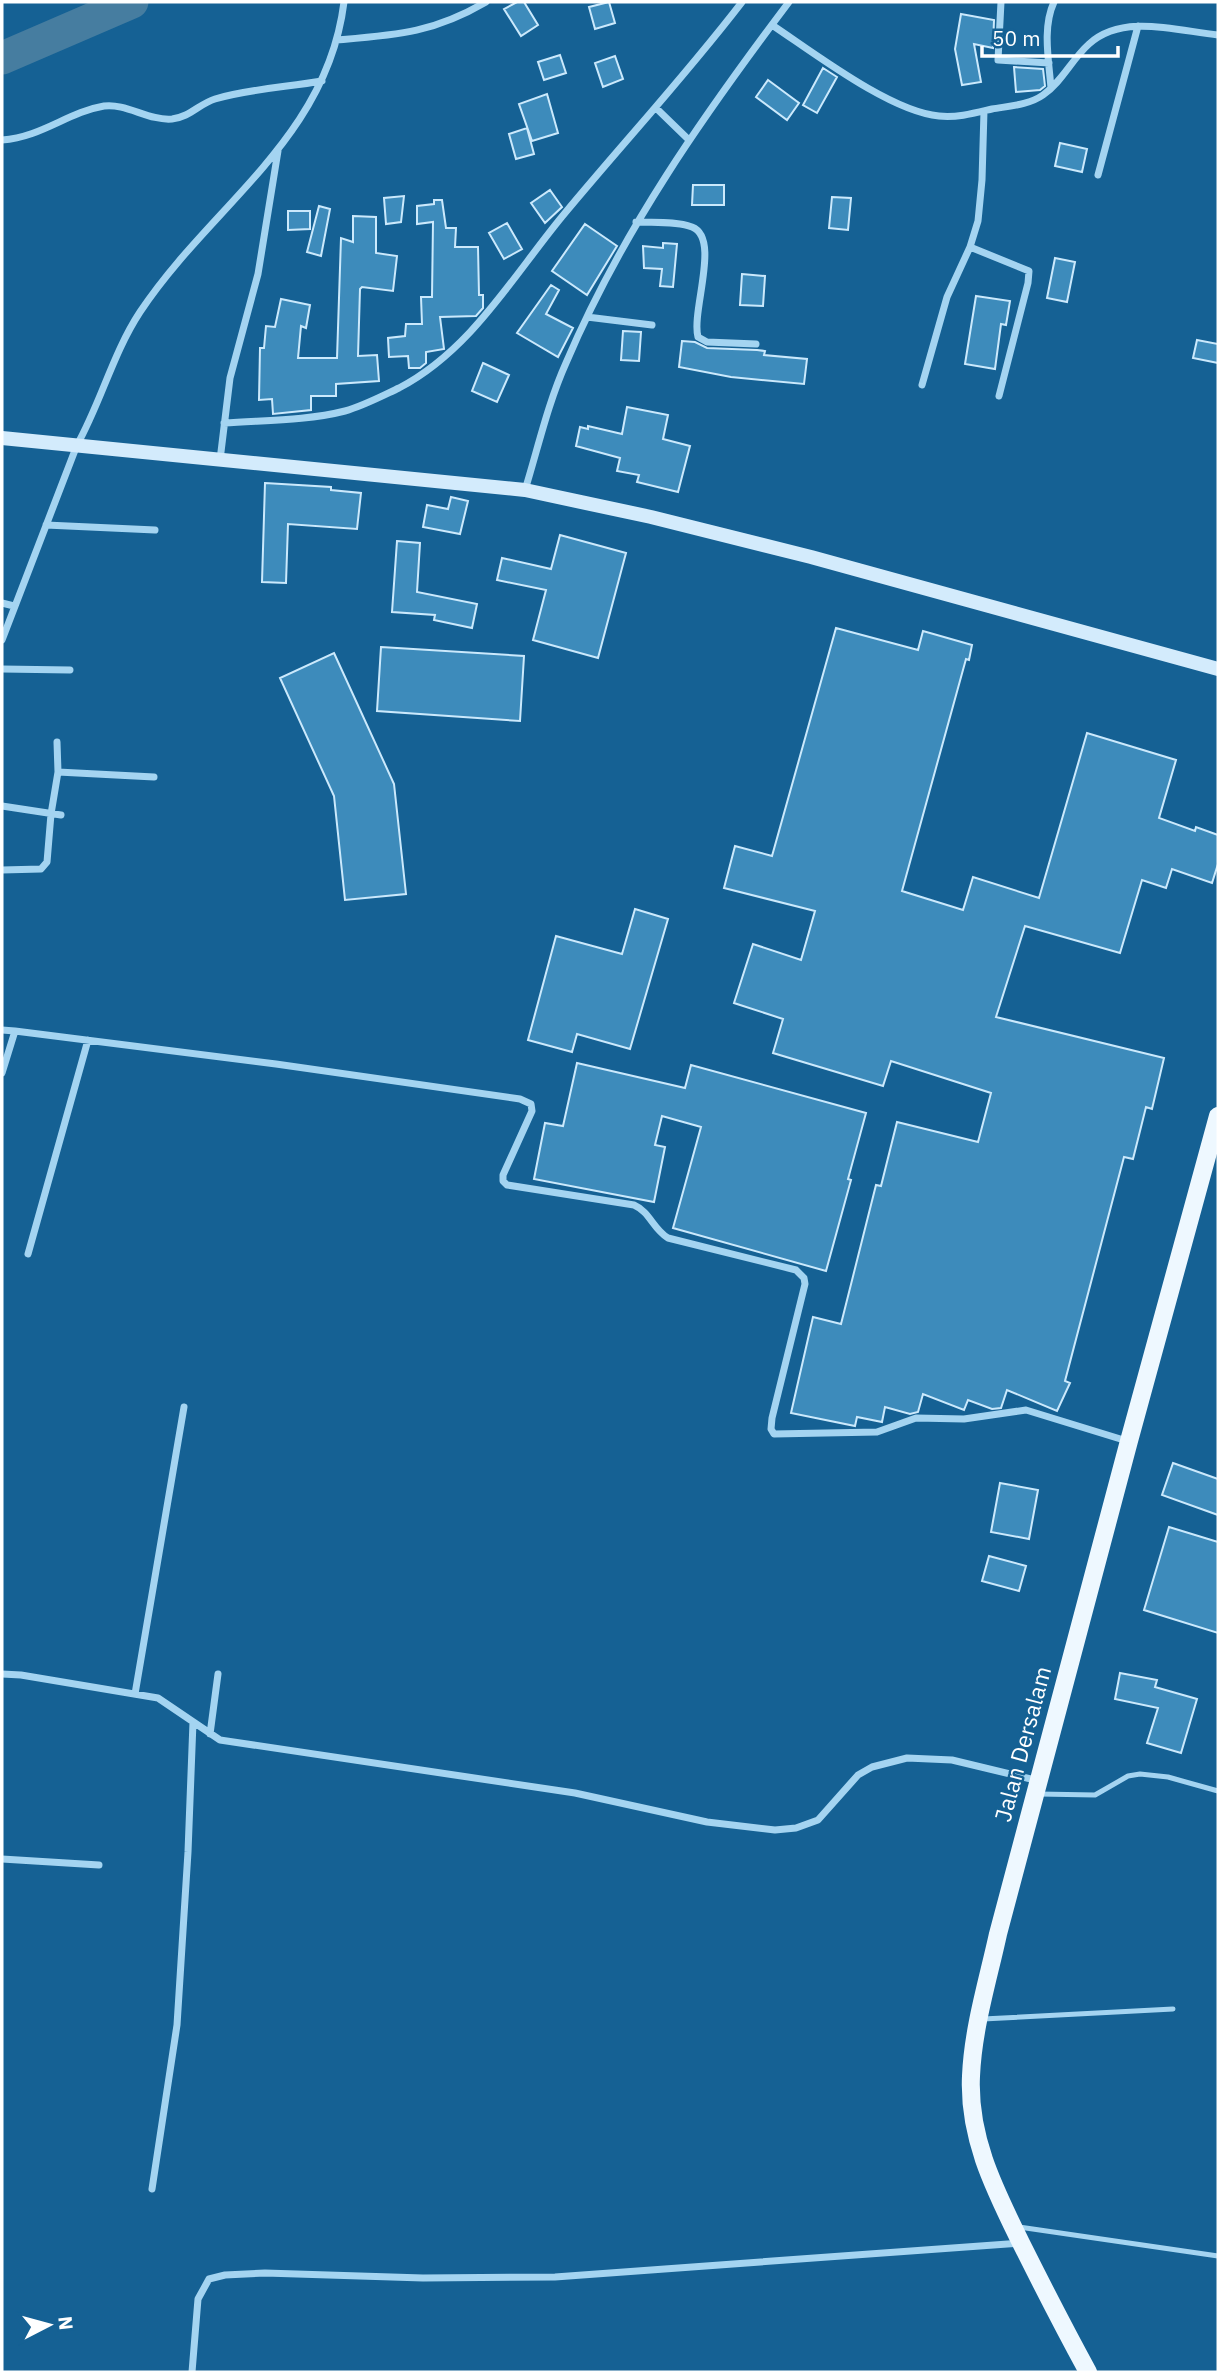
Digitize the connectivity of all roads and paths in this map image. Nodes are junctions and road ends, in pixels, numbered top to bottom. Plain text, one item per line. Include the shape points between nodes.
1 (344, 2) edge
2 (486, 2) edge
3 (742, 2) edge
4 (789, 2) edge
5 (1001, 2) edge
6 (1054, 2) edge
7 (772, 25) junction
8 (1138, 26) junction
9 (1218, 35) edge
10 (337, 40) junction
11 (1049, 63) junction
12 (322, 81) junction
13 (1051, 88) junction
14 (658, 110) junction
15 (984, 111) junction
16 (2, 140) edge
17 (689, 140) junction
18 (278, 151) junction
19 (1098, 175) dead end
20 (636, 222) junction
21 (970, 247) junction
22 (587, 317) junction
23 (652, 325) dead end
24 (755, 344) dead end
25 (922, 385) dead end
26 (999, 396) dead end
27 (224, 423) junction
28 (2, 438) edge
29 (76, 446) junction
30 (220, 460) junction
31 (525, 490) junction
32 (46, 525) junction
33 (155, 530) dead end
34 (2, 603) edge
35 (14, 606) junction
36 (2, 640) edge
37 (2, 669) edge
38 (1218, 669) edge
39 (69, 670) dead end
40 (57, 742) dead end
41 (58, 772) junction
42 (154, 777) dead end
43 (2, 806) edge
44 (51, 814) junction
45 (61, 815) dead end
46 (2, 870) edge
47 (2, 1030) edge
48 (15, 1031) junction
49 (88, 1040) junction
50 (2, 1073) edge
51 (1218, 1115) edge
52 (28, 1254) dead end
53 (184, 1407) dead end
54 (1129, 1441) junction
55 (2, 1674) edge
56 (218, 1674) dead end
57 (135, 1694) junction
58 (193, 1722) junction
59 (210, 1734) junction
60 (1037, 1788) junction
61 (1218, 1791) edge
62 (2, 1859) edge
63 (99, 1865) dead end
64 (1173, 2009) dead end
65 (979, 2019) junction
66 (152, 2189) dead end
67 (1017, 2235) junction
68 (1218, 2256) edge
69 (192, 2372) edge
70 (1088, 2372) edge

1 - 10 street
2 - 10 street via 427,29
3 - 14 street
4 - 7 street
5 - 11 street via 998,61
6 - 11 street
7 - 15 street via 907,109 949,117
7 - 17 street
8 - 9 street
8 - 13 street via 1111,30 1088,44
8 - 19 street
10 - 12 street
11 - 13 street
12 - 16 street via 219,98 182,118 168,120 104,106
12 - 18 street
13 - 15 street via 1033,101
14 - 17 street
14 - 27 street via 564,214 466,339 424,373 346,411
15 - 21 street via 979,208
17 - 20 street
18 - 27 street via 258,274 230,379
18 - 29 street via 140,312
20 - 22 street
20 - 24 street via 683,224 699,231 706,256 698,337 707,342
21 - 25 street via 951,286
21 - 26 street via 1029,271
22 - 23 street
22 - 31 street via 565,365
27 - 30 street
28 - 29 main road
29 - 30 main road
29 - 32 street
30 - 31 main road
31 - 38 main road via 811,557
32 - 33 street
32 - 35 street
34 - 35 street
35 - 36 street
37 - 39 street
40 - 41 street
41 - 42 street
41 - 44 street
43 - 44 street
44 - 45 street
44 - 46 street via 44,867
47 - 48 street
48 - 49 street
48 - 50 street
49 - 52 street
49 - 54 street via 526,1101 532,1111 503,1175 507,1185 634,1205 668,1238 796,1270 804,1278 772,1418 771,1429 777,1435 877,1432 916,1418 964,1419 1026,1410
51 - 54 main road, Jalan Dersalam
53 - 57 street
54 - 60 main road, Jalan Dersalam
55 - 57 street
56 - 59 street
57 - 58 street via 158,1698
58 - 59 street
58 - 66 street via 177,2025
59 - 60 street via 220,1740 575,1793 707,1822 775,1830 818,1819 858,1775 908,1758 952,1760
60 - 61 lane via 1095,1795 1128,1776 1146,1773
60 - 65 main road, Jalan Dersalam
62 - 63 street
64 - 65 lane
65 - 67 main road, Jalan Dersalam via 971,2076 977,2136 987,2173
67 - 68 lane
67 - 69 street via 555,2277 225,2274 209,2279 200,2295
67 - 70 main road, Jalan Dersalam

